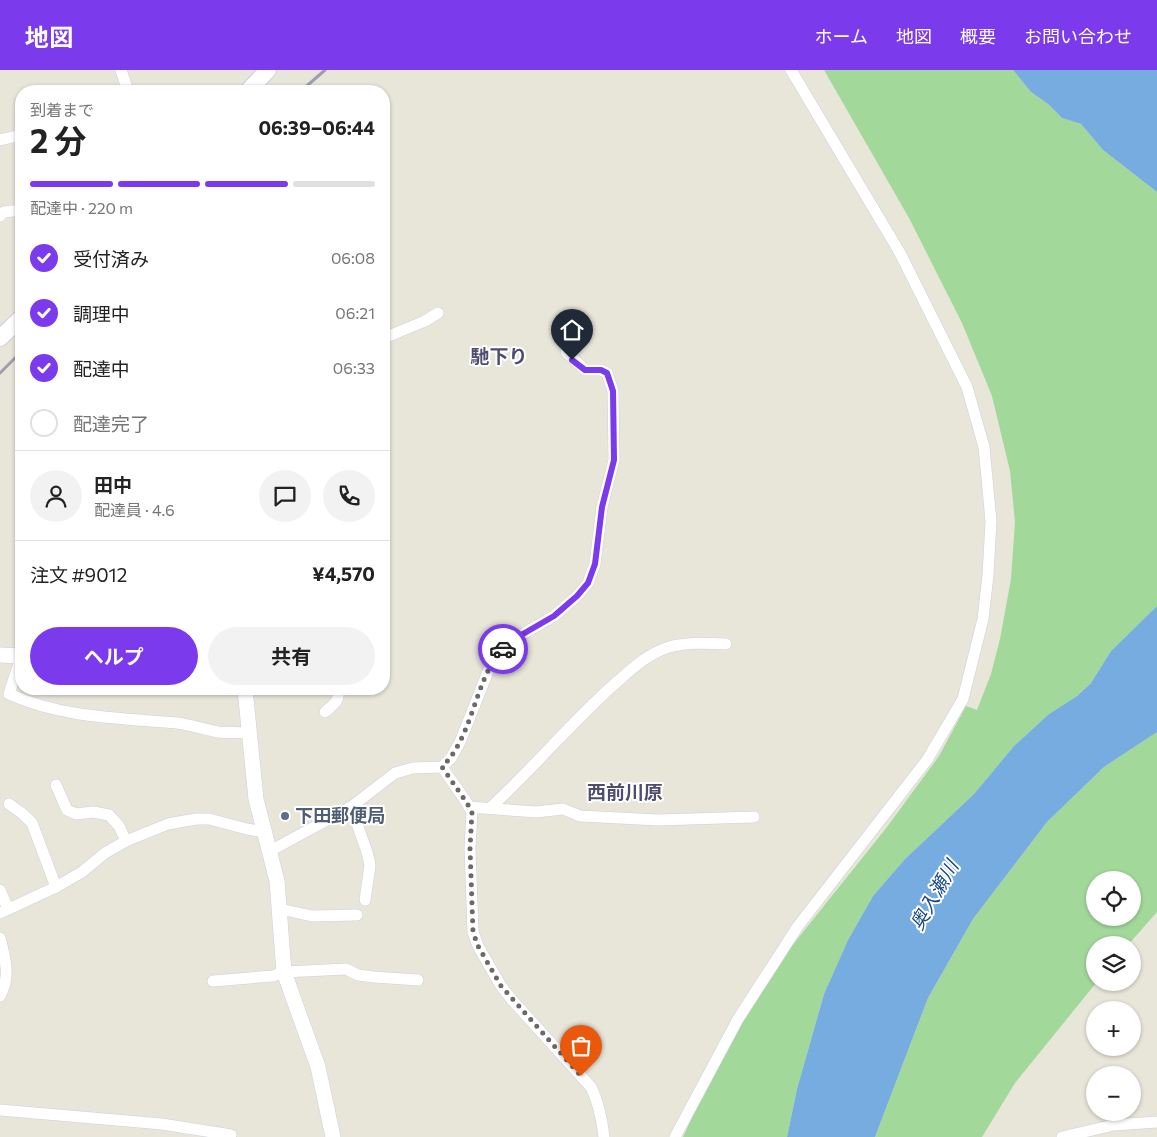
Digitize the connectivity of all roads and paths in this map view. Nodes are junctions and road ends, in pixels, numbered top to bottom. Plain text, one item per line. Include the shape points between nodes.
1 (121, 70) edge
2 (268, 70) edge
3 (792, 70) edge
4 (126, 85) edge
5 (254, 85) edge
6 (15, 136) edge
7 (0, 140) edge
8 (15, 211) edge
9 (0, 216) edge
10 (438, 313) dead end
11 (15, 324) edge
12 (390, 336) edge
13 (0, 338) edge
14 (566, 352) dead end
15 (726, 644) dead end
16 (0, 655) edge
17 (15, 656) edge
18 (15, 675) edge
19 (245, 695) edge
20 (339, 695) edge
21 (325, 712) dead end
22 (248, 733) junction
23 (442, 767) junction
24 (56, 786) dead end
25 (9, 804) dead end
26 (469, 806) junction
27 (351, 807) junction
28 (490, 808) junction
29 (754, 817) dead end
30 (264, 832) junction
31 (126, 841) junction
32 (270, 851) junction
33 (56, 887) junction
34 (0, 890) edge
35 (366, 900) dead end
36 (280, 909) junction
37 (4, 911) edge
38 (357, 916) dead end
39 (0, 938) edge
40 (284, 972) junction
41 (418, 980) dead end
42 (213, 981) dead end
43 (0, 996) edge
44 (0, 1110) edge
45 (1157, 1122) edge
46 (171, 1131) edge
47 (231, 1135) dead end
48 (333, 1137) edge
49 (604, 1137) edge
50 (675, 1137) edge
51 (1062, 1137) edge

1 - 4 street
2 - 5 main road
3 - 50 street via 900,253 968,387 984,447 991,521 988,575 983,619 963,700 927,760 798,926 738,1019
6 - 7 street
8 - 9 street
10 - 12 street
11 - 13 main road
14 - 23 street via 585,370 607,373 613,391 614,460 602,507 595,564 588,583 577,596 554,616 516,638 491,664 460,742
15 - 28 street via 692,643 646,658 607,690
16 - 17 street
18 - 22 street via 9,694 53,710 201,726 218,732
19 - 22 street
20 - 21 street via 337,702
22 - 30 street via 256,799
23 - 26 street
23 - 27 street via 395,772
24 - 31 street via 67,810 76,814 93,812 109,815
25 - 33 street via 32,824
26 - 28 street
26 - 49 street via 472,812 473,932 478,946 513,1001 591,1087 599,1105
27 - 32 street
27 - 35 street via 370,865
28 - 29 street via 536,812 562,809 580,816 658,820
30 - 31 street via 196,819 168,824
30 - 32 street
31 - 33 street
32 - 36 street
33 - 37 street
34 - 37 street
36 - 38 street via 312,916
36 - 40 street
39 - 43 street via 7,978
40 - 41 street via 346,969 358,975
40 - 42 street
40 - 48 street via 318,1067
44 - 46 street
45 - 51 street via 1114,1125
46 - 47 street

